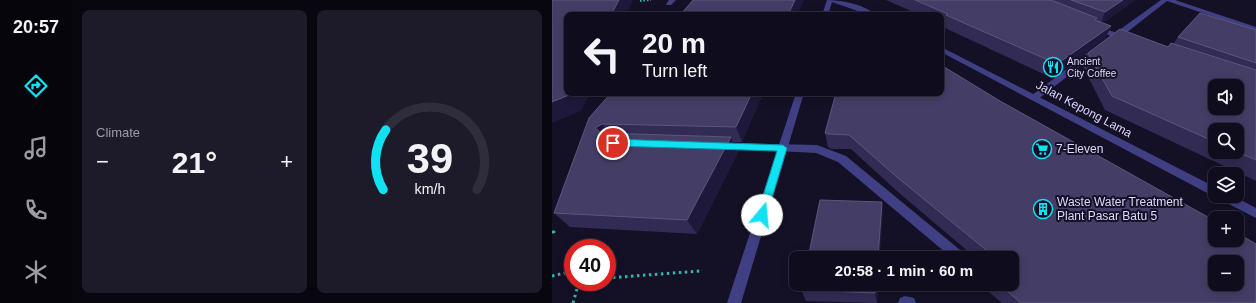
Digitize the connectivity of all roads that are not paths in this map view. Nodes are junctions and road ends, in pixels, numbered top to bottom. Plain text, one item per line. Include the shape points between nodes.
1 (830, 0) edge
2 (1165, 0) edge
3 (1169, 0) edge
4 (1193, 0) edge
5 (1194, 8) junction
6 (826, 12) edge
7 (868, 12) edge
8 (1088, 25) edge
9 (1256, 30) edge
10 (1110, 41) junction
11 (1131, 41) edge
12 (944, 51) edge
13 (799, 96) edge
14 (1034, 98) junction
15 (717, 146) edge
16 (783, 148) junction
17 (1208, 188) edge
18 (1237, 203) edge
19 (1256, 213) edge
20 (952, 251) edge
21 (734, 303) edge
22 (905, 303) edge
23 (909, 303) edge

1 - 6 street
1 - 7 street
2 - 10 street
3 - 5 street
4 - 5 street
5 - 9 street
8 - 10 street
10 - 11 street
10 - 14 street
12 - 14 street, Jalan Kepong Lama
13 - 16 street
14 - 17 street, Jalan Kepong Lama
15 - 16 street
16 - 20 street via 817,149 842,160
16 - 21 street
18 - 19 street
22 - 23 street

